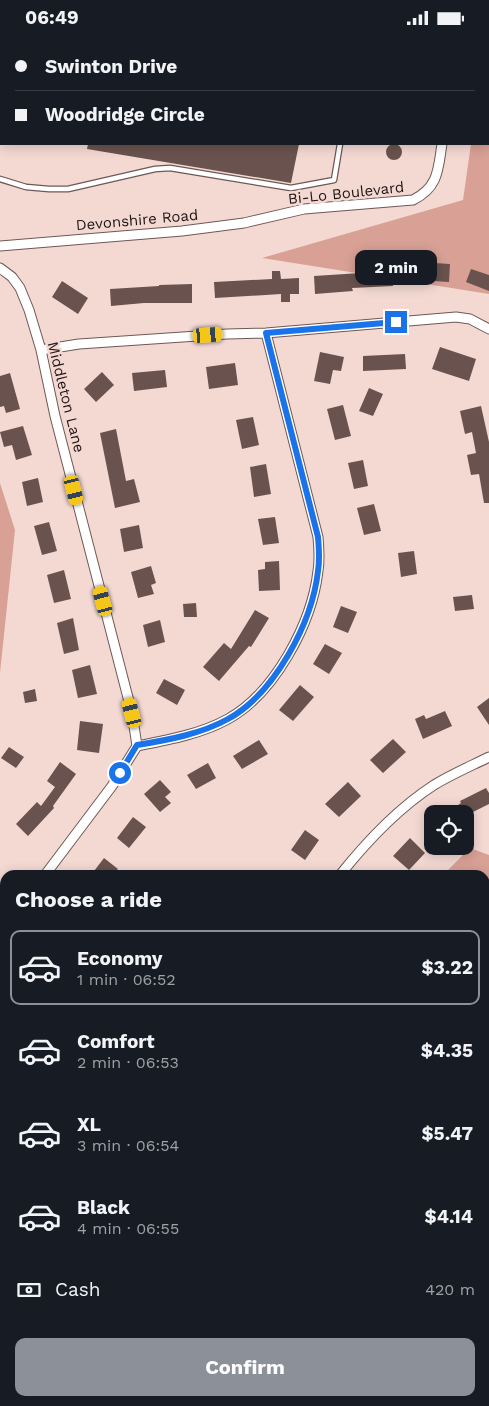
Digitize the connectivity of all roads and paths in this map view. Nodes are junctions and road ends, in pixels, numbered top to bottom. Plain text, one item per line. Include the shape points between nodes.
1 (340, 145) edge
2 (442, 145) edge
3 (0, 179) edge
4 (275, 215) joint
5 (0, 246) edge
6 (0, 268) edge
7 (489, 329) edge
8 (266, 333) junction
9 (41, 351) junction
10 (137, 745) junction
11 (489, 757) edge
12 (49, 870) edge
13 (344, 870) edge

1 - 3 lane via 334,180 290,188 170,169 155,169 68,189 26,187
2 - 4 street, Bi-Lo Boulevard via 435,180 428,191 414,199 304,209
4 - 5 street, Devonshire Road via 207,228
6 - 9 street, Middleton Lane via 12,277 25,299
7 - 8 street via 470,319 456,317
8 - 9 street via 79,344
8 - 10 street via 318,537 319,569 312,601 284,661 248,705 209,727 169,740
9 - 10 street, Middleton Lane via 132,713
10 - 12 street via 112,786
11 - 13 street via 434,785 410,802 372,837

